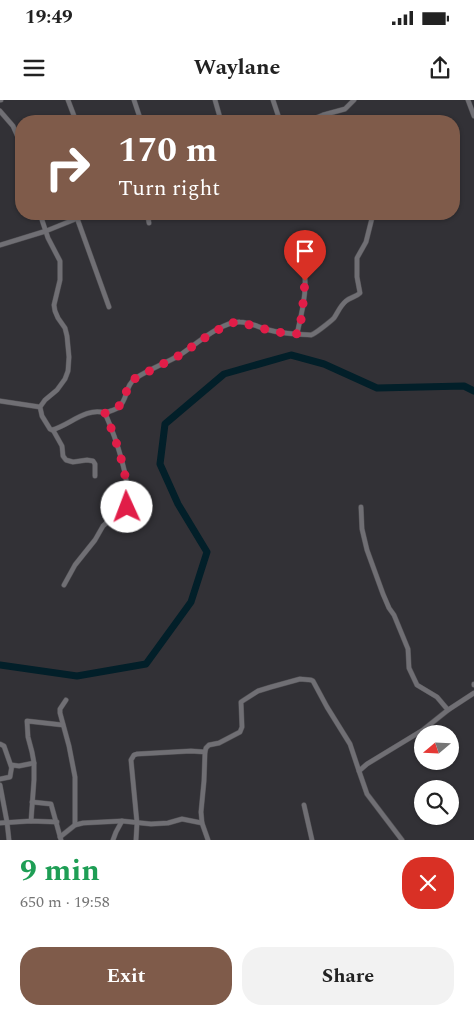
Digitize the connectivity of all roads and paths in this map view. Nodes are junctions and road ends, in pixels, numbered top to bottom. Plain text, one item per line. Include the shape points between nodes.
1 (68, 100) edge
2 (134, 100) edge
3 (215, 100) edge
4 (273, 100) edge
5 (346, 100) edge
6 (354, 100) edge
7 (468, 100) edge
8 (348, 107) junction
9 (0, 111) edge
10 (74, 115) edge
11 (139, 115) edge
12 (219, 115) edge
13 (278, 115) edge
14 (323, 115) edge
15 (474, 116) edge
16 (15, 130) edge
17 (42, 220) edge
18 (72, 220) edge
19 (78, 220) edge
20 (372, 220) edge
21 (46, 231) junction
22 (300, 237) dead end
23 (0, 245) edge
24 (109, 307) dead end
25 (298, 334) junction
26 (0, 401) edge
27 (40, 407) junction
28 (105, 413) junction
29 (53, 430) junction
30 (95, 476) dead end
31 (360, 507) dead end
32 (64, 585) dead end
33 (473, 696) edge
34 (66, 700) dead end
35 (448, 710) junction
36 (63, 725) junction
37 (0, 744) edge
38 (205, 752) junction
39 (34, 763) junction
40 (11, 766) junction
41 (359, 771) junction
42 (0, 779) edge
43 (0, 785) edge
44 (32, 802) junction
45 (304, 806) dead end
46 (31, 821) junction
47 (122, 821) junction
48 (7, 822) junction
49 (56, 822) junction
50 (0, 823) edge
51 (137, 823) junction
52 (202, 823) junction
53 (75, 824) junction
54 (60, 838) edge
55 (136, 839) edge
56 (9, 840) edge
57 (113, 840) edge
58 (130, 840) edge
59 (208, 840) edge
60 (312, 840) edge
61 (402, 840) edge

1 - 10 street
2 - 11 street
3 - 12 street
4 - 13 street
5 - 8 street
6 - 8 street
7 - 15 street
8 - 14 street
9 - 16 street
17 - 21 street
18 - 21 street
19 - 24 street
20 - 25 street via 366,242 357,258 358,294 347,300 333,320 314,335
21 - 23 street
21 - 27 street via 60,262 54,305 68,336 69,357 65,379
22 - 25 street via 297,248 305,281
25 - 28 street via 230,323 134,379 119,406
26 - 27 street
27 - 29 street via 42,416
28 - 29 street via 90,412
28 - 32 street via 123,465 127,507 104,526 75,564
29 - 30 street via 62,446 62,456 68,462 94,462
31 - 35 street via 367,550 380,588 408,649 409,668 417,685 437,697
33 - 35 street
34 - 36 street via 60,708
35 - 41 street
36 - 39 street via 27,721
36 - 53 street via 74,777
37 - 40 street via 4,746
38 - 41 street via 210,745 240,732 241,702 270,687 308,679 313,681 350,744
38 - 51 street via 134,755 131,760
38 - 52 street
39 - 40 street
39 - 44 street
40 - 42 street via 10,777
41 - 61 street via 367,794
43 - 48 street
44 - 46 street
44 - 49 street via 52,804
45 - 60 street
46 - 48 street
46 - 49 street
47 - 51 street
47 - 53 street
47 - 57 street
48 - 50 street
48 - 56 street
49 - 54 street
51 - 52 street via 168,823 182,818
51 - 55 street
52 - 59 street
53 - 54 street
55 - 58 street

